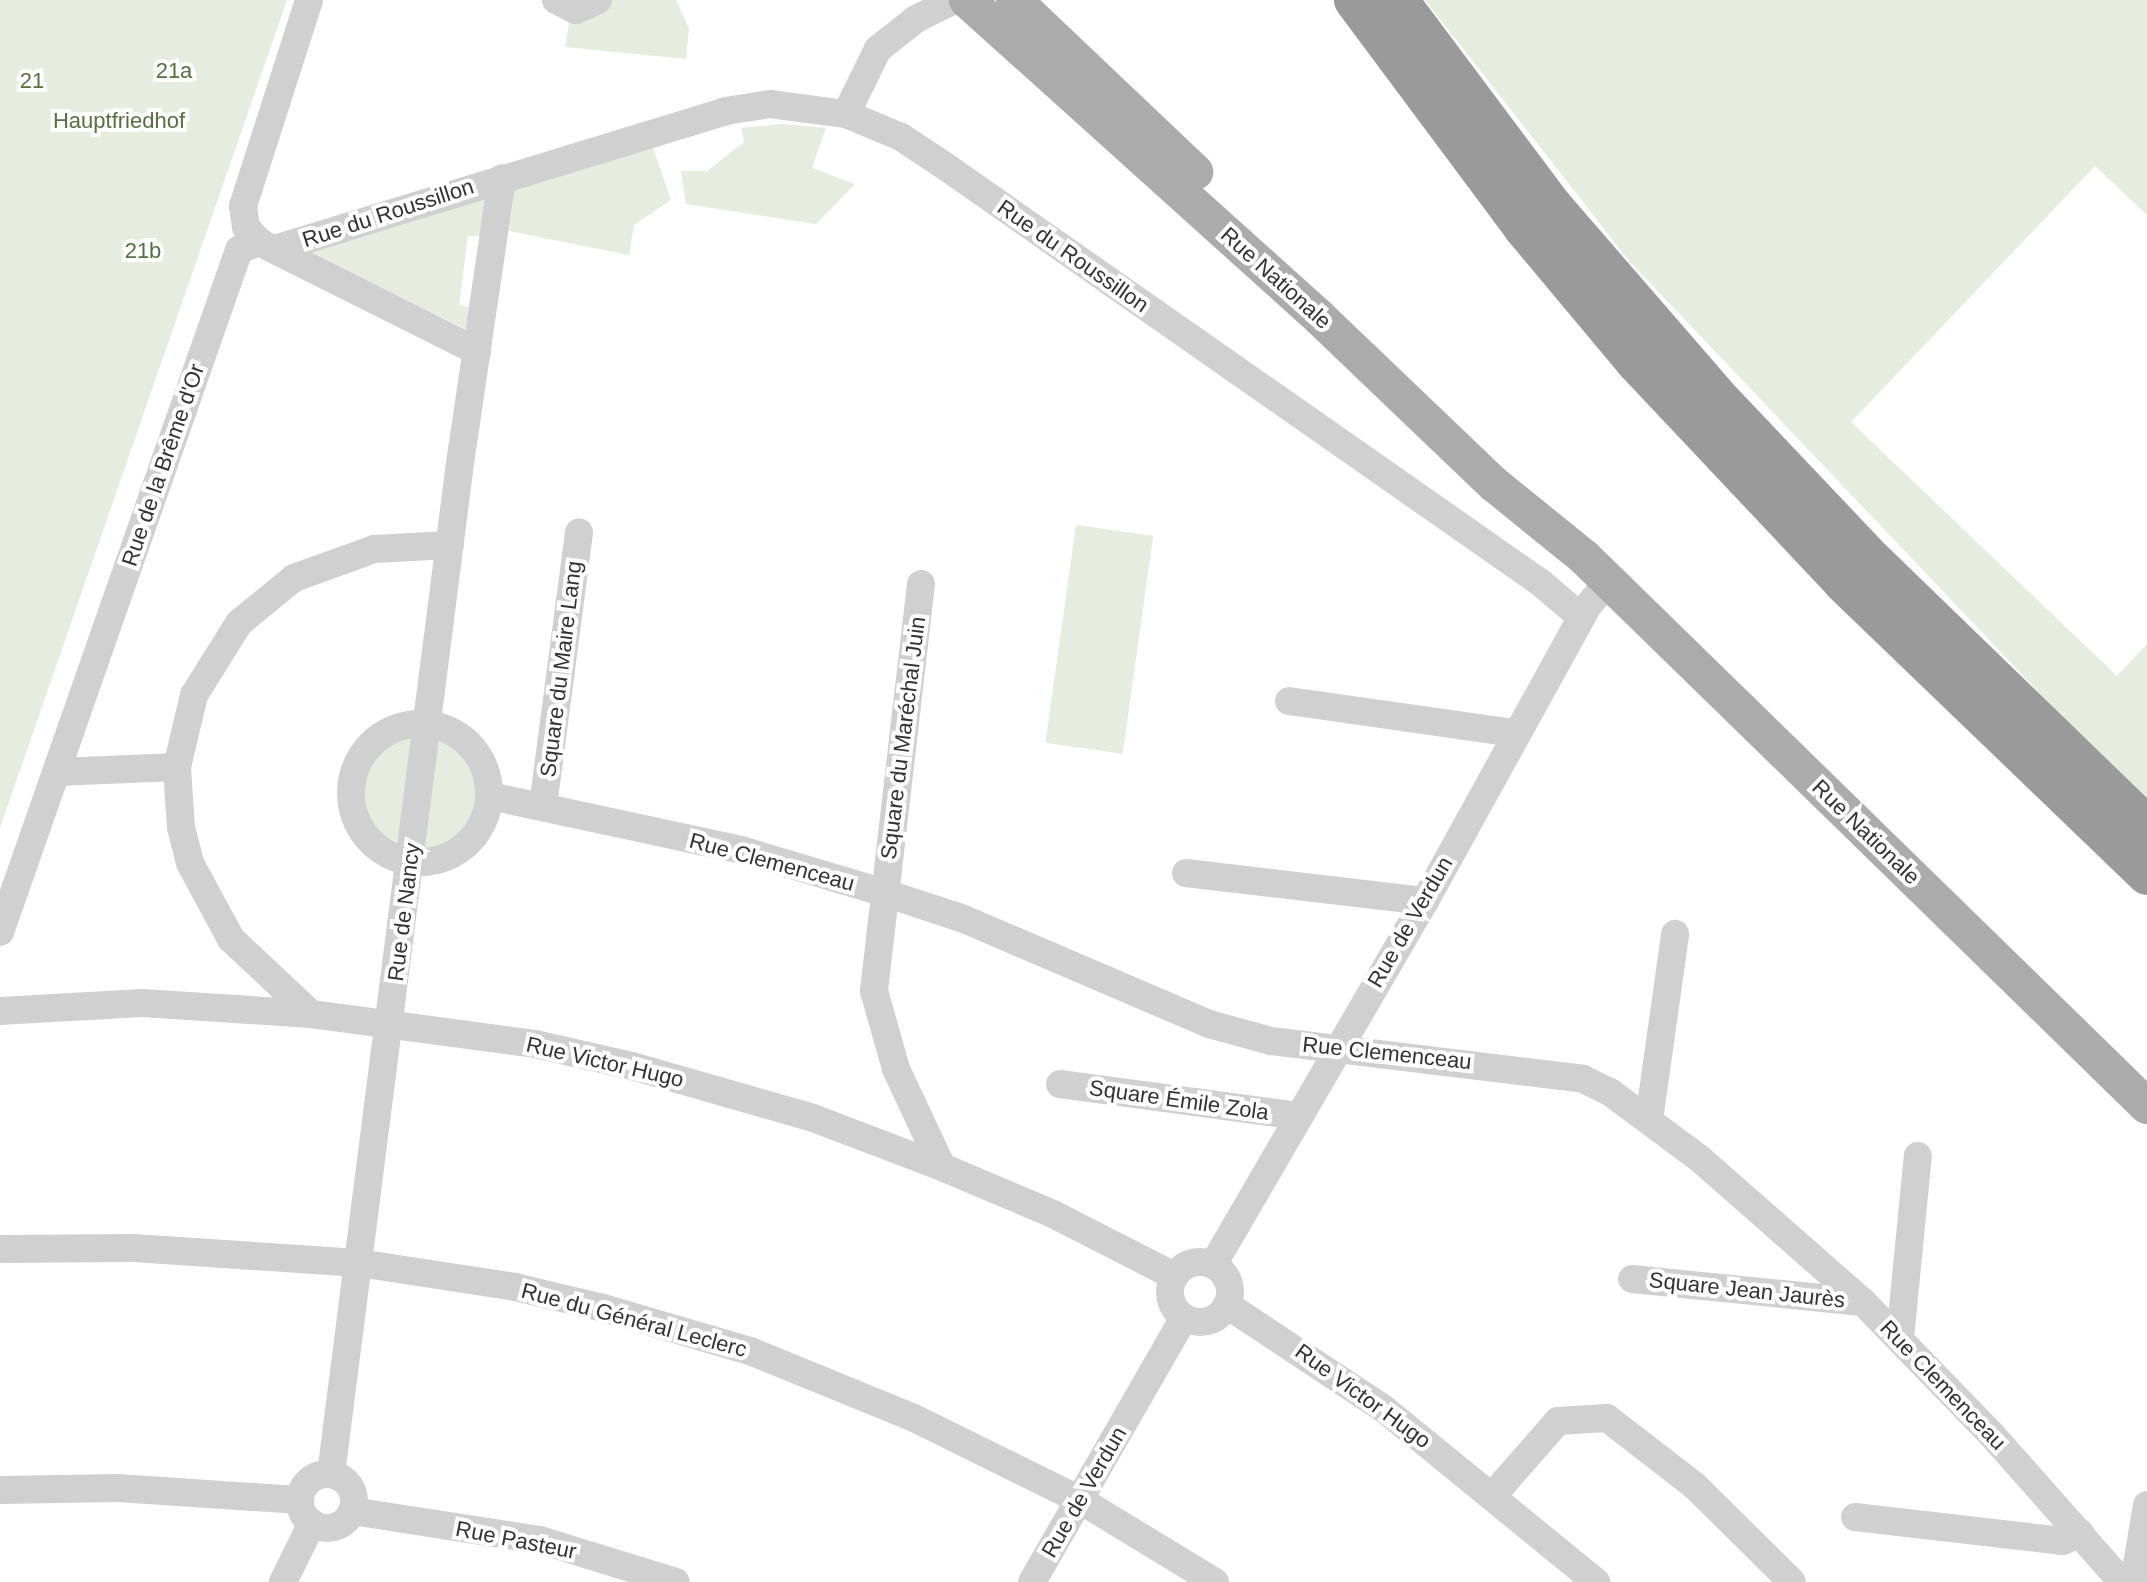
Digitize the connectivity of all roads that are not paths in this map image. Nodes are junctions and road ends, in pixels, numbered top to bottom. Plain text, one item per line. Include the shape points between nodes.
1 (309, 0) edge
2 (556, 0) edge
3 (598, 0) edge
4 (954, 0) edge
5 (967, 0) edge
6 (1014, 0) edge
7 (1355, 0) edge
8 (1397, 0) edge
9 (922, 10) edge
10 (846, 114) junction
11 (502, 178) junction
12 (267, 245) junction
13 (477, 351) junction
14 (579, 532) dead end
15 (450, 545) junction
16 (1597, 569) junction
17 (921, 584) dead end
18 (1581, 617) junction
19 (1289, 701) dead end
20 (429, 723) junction
21 (1515, 733) junction
22 (177, 767) junction
23 (58, 772) junction
24 (490, 796) junction
25 (543, 806) junction
26 (2147, 827) edge
27 (410, 862) junction
28 (1186, 873) dead end
29 (2147, 874) edge
30 (885, 893) junction
31 (1425, 901) junction
32 (0, 932) edge
33 (1675, 934) dead end
34 (0, 1011) edge
35 (311, 1014) junction
36 (391, 1023) junction
37 (1339, 1045) junction
38 (1060, 1084) dead end
39 (2147, 1106) edge
40 (1299, 1116) junction
41 (1649, 1120) junction
42 (1918, 1156) dead end
43 (942, 1167) junction
44 (0, 1249) edge
45 (359, 1263) junction
46 (1213, 1265) junction
47 (1174, 1276) junction
48 (1632, 1279) dead end
49 (1863, 1302) junction
50 (1227, 1305) junction
51 (1184, 1318) junction
52 (1900, 1338) junction
53 (331, 1474) junction
54 (0, 1490) edge
55 (1494, 1494) junction
56 (1080, 1500) junction
57 (2147, 1505) edge
58 (352, 1511) junction
59 (306, 1512) junction
60 (1855, 1517) dead end
61 (2080, 1533) junction
62 (283, 1582) edge
63 (676, 1582) edge
64 (1032, 1582) edge
65 (1215, 1582) edge
66 (1596, 1582) edge
67 (1792, 1582) edge
68 (2122, 1582) edge
69 (2134, 1582) edge

1 - 12 street via 243,206 246,227
2 - 3 street via 576,10
4 - 9 street
5 - 16 main road, Rue Nationale via 1320,318 1495,485
6 - 16 main road, Rue Nationale via 1511,469
7 - 29 highway via 1524,227 1637,362 1844,582
8 - 26 highway via 1552,207 1692,370 1866,555
9 - 10 street via 878,49
10 - 11 street, Rue du Roussillon via 770,104 725,111
10 - 18 street, Rue du Roussillon via 901,137 942,164 1541,583
11 - 12 street, Rue du Roussillon
11 - 13 street, Rue du Roussillon
12 - 13 street
12 - 23 street, Rue de la Brême d'Or via 239,250 233,259
13 - 15 street, Rue de Nancy
14 - 25 street, Square du Maire Lang
15 - 20 street, Rue de Nancy
15 - 22 street via 390,546 349,555 294,578 263,600 239,623 207,669 194,695
16 - 18 street, Rue de Verdun
16 - 39 main road, Rue Nationale
17 - 30 street, Square du Maréchal Juin
18 - 21 street, Rue de Verdun
19 - 21 street
20 - 24 street via 466,740 488,775
20 - 27 street, Rue de Nancy
20 - 27 street via 407,724 378,738 357,762 351,783 358,826 389,856
21 - 31 street, Rue de Verdun
22 - 23 street
22 - 35 street via 181,828 212,912 262,971
23 - 32 street, Rue de la Brême d'Or
24 - 25 street, Rue Clemenceau
24 - 27 street via 486,815 465,847 439,860
25 - 30 street, Rue Clemenceau via 741,850
27 - 36 street, Rue de Nancy
28 - 31 street
30 - 37 street, Rue Clemenceau via 964,919 1209,1024 1271,1041
30 - 43 street, Square du Maréchal Juin via 875,954 881,1025
31 - 37 street, Rue de Verdun
33 - 41 street
34 - 35 street, Rue Victor Hugo via 142,1003
35 - 36 street, Rue Victor Hugo
36 - 43 street, Rue Victor Hugo via 535,1044 632,1066 813,1118
36 - 45 street, Rue de Nancy
37 - 40 street, Rue de Verdun
37 - 41 street, Rue Clemenceau via 1551,1071 1610,1092
38 - 40 street, Square Émile Zola
40 - 46 street, Rue de Verdun
41 - 49 street, Rue Clemenceau
42 - 52 street
43 - 47 street, Rue Victor Hugo via 1053,1214
44 - 45 street, Rue du Général Leclerc via 134,1248
45 - 53 street, Rue de Nancy
45 - 56 street, Rue du Général Leclerc via 515,1287 750,1351 912,1417
46 - 47 street via 1187,1264
46 - 50 street via 1226,1278
47 - 51 street via 1170,1299
48 - 49 street, Square Jean Jaurès
49 - 52 street, Rue Clemenceau
50 - 51 street via 1203,1322
50 - 55 street, Rue Victor Hugo via 1337,1375
51 - 56 street, Rue de Verdun
52 - 61 street, Rue Clemenceau
53 - 58 street via 351,1488
53 - 59 street via 306,1483
54 - 59 street via 118,1488
55 - 66 street, Rue Victor Hugo
55 - 67 street via 1558,1421 1607,1418 1695,1486
56 - 64 street, Rue de Verdun
56 - 65 street, Rue du Général Leclerc
57 - 69 street
58 - 59 street via 335,1527
58 - 63 street, Rue Pasteur via 540,1540
59 - 62 street
60 - 61 street via 2063,1541
61 - 68 street, Rue Clemenceau

